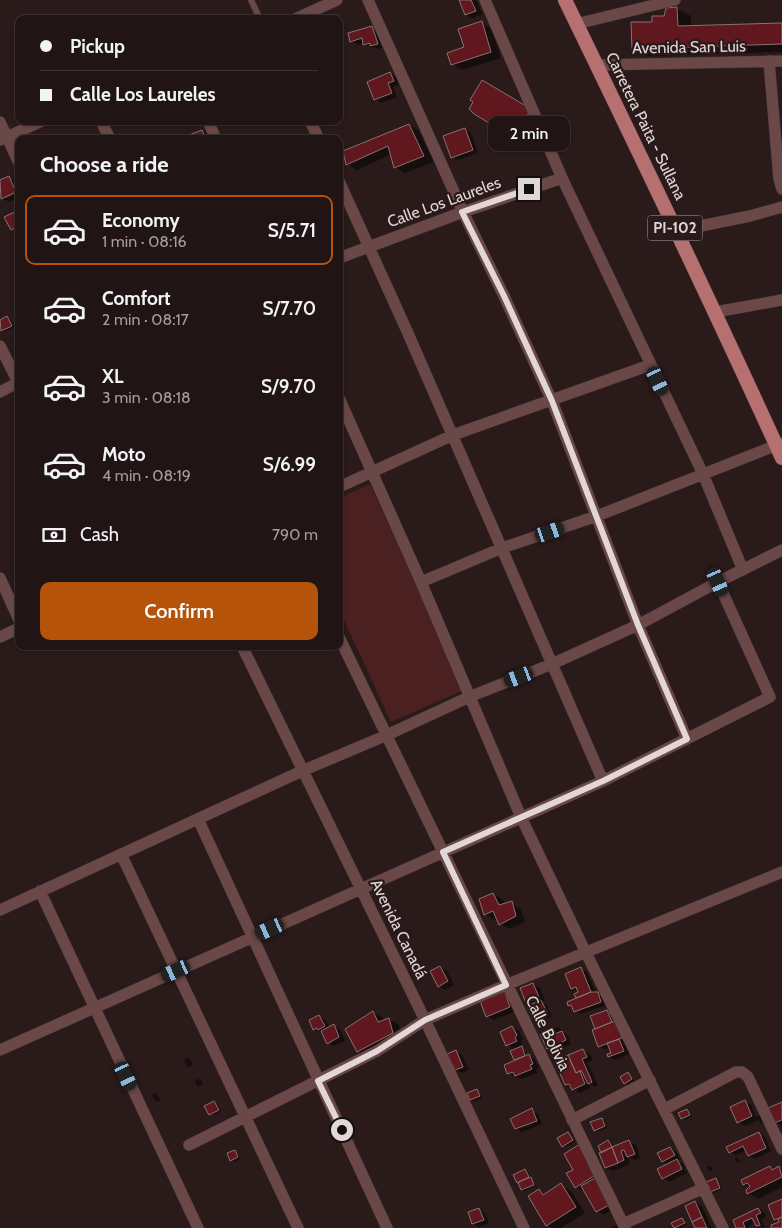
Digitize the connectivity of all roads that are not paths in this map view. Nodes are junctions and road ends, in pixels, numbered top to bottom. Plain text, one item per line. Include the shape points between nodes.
1 (252, 0) edge
2 (337, 0) edge
3 (368, 0) edge
4 (485, 0) edge
5 (565, 0) edge
6 (675, 0) edge
7 (258, 15) edge
8 (304, 15) edge
9 (576, 24) junction
10 (769, 61) junction
11 (782, 61) edge
12 (598, 65) junction
13 (0, 122) edge
14 (33, 125) edge
15 (3, 138) edge
16 (15, 157) edge
17 (562, 178) junction
18 (782, 189) edge
19 (343, 190) edge
20 (782, 207) edge
21 (462, 212) junction
22 (676, 231) junction
23 (369, 247) junction
24 (343, 257) edge
25 (782, 300) edge
26 (715, 312) junction
27 (0, 346) edge
28 (650, 366) junction
29 (15, 375) edge
30 (15, 385) edge
31 (0, 392) edge
32 (552, 401) junction
33 (343, 407) edge
34 (453, 435) junction
35 (779, 444) edge
36 (782, 458) edge
37 (371, 472) junction
38 (703, 474) junction
39 (343, 485) edge
40 (598, 516) junction
41 (502, 548) junction
42 (782, 550) edge
43 (743, 570) junction
44 (0, 578) edge
45 (421, 582) junction
46 (718, 582) junction
47 (15, 611) edge
48 (638, 625) junction
49 (15, 630) edge
50 (0, 637) edge
51 (343, 645) edge
52 (244, 650) edge
53 (552, 664) junction
54 (469, 696) junction
55 (387, 735) junction
56 (687, 739) junction
57 (302, 771) junction
58 (603, 781) junction
59 (521, 817) junction
60 (198, 818) junction
61 (443, 852) junction
62 (121, 854) junction
63 (782, 872) edge
64 (361, 888) junction
65 (40, 891) junction
66 (0, 910) edge
67 (252, 937) junction
68 (586, 953) junction
69 (176, 971) junction
70 (506, 985) junction
71 (94, 1008) junction
72 (425, 1020) junction
73 (0, 1050) edge
74 (650, 1080) junction
75 (318, 1081) junction
76 (664, 1109) junction
77 (245, 1117) junction
78 (572, 1120) junction
79 (189, 1145) dead end
80 (782, 1148) edge
81 (704, 1188) junction
82 (624, 1226) edge
83 (198, 1228) edge
84 (298, 1228) edge
85 (388, 1228) edge
86 (524, 1228) edge
87 (723, 1228) edge

1 - 7 lane
2 - 8 street
3 - 21 street
4 - 17 street
5 - 9 main road, Carretera Paita - Sullana / PI-102
6 - 9 street
9 - 12 main road, Carretera Paita - Sullana / PI-102
10 - 11 street, Avenida San Luis
10 - 12 street, Avenida San Luis
10 - 18 street
12 - 22 main road, Carretera Paita - Sullana / PI-102
13 - 15 street
14 - 15 street
15 - 16 street
17 - 21 street, Calle Los Laureles
17 - 28 street
19 - 23 street
20 - 22 street
21 - 23 street, Calle Los Laureles
21 - 32 street
22 - 26 main road, Carretera Paita - Sullana / PI-102
23 - 24 street, Calle Los Laureles
23 - 34 street
25 - 26 street
26 - 35 main road, Carretera Paita - Sullana / PI-102
27 - 29 street
28 - 32 street
28 - 38 street
30 - 31 street
32 - 34 street
32 - 40 street
33 - 37 street
34 - 37 street
34 - 41 street
35 - 36 main road, Carretera Paita - Sullana / PI-102
35 - 38 street
37 - 39 street
37 - 45 street
38 - 40 street
38 - 43 street
40 - 41 street
40 - 48 street
41 - 45 street
41 - 53 street
42 - 43 street
43 - 46 street
44 - 47 street
45 - 54 street
46 - 48 street
46 - 56 street via 770,697
48 - 53 street
48 - 56 street
49 - 50 street
51 - 55 street, Calle Bolivia
52 - 57 street, Avenida Canadá
53 - 54 street
53 - 58 street
54 - 55 street
54 - 59 street
55 - 57 street
55 - 61 street, Calle Bolivia
56 - 58 street
57 - 60 street
57 - 64 street, Avenida Canadá
58 - 59 street
59 - 61 street
59 - 68 street
60 - 62 street
60 - 67 street
61 - 64 street
61 - 70 street, Calle Bolivia
62 - 65 street
62 - 69 street
63 - 68 street
64 - 67 street
64 - 72 street, Avenida Canadá
65 - 66 street
65 - 71 street
67 - 69 street
67 - 75 street
68 - 70 street
68 - 74 street
69 - 71 street
69 - 77 street
70 - 72 street
70 - 78 street, Calle Bolivia
71 - 73 street
71 - 83 street
72 - 75 street via 377,1051
72 - 86 street, Avenida Canadá
74 - 76 street
74 - 78 street
75 - 77 street
75 - 85 street
76 - 80 street via 736,1072 742,1072 748,1077
76 - 81 street
77 - 79 street
77 - 84 street
78 - 82 street, Calle Bolivia
81 - 82 street
81 - 87 street

